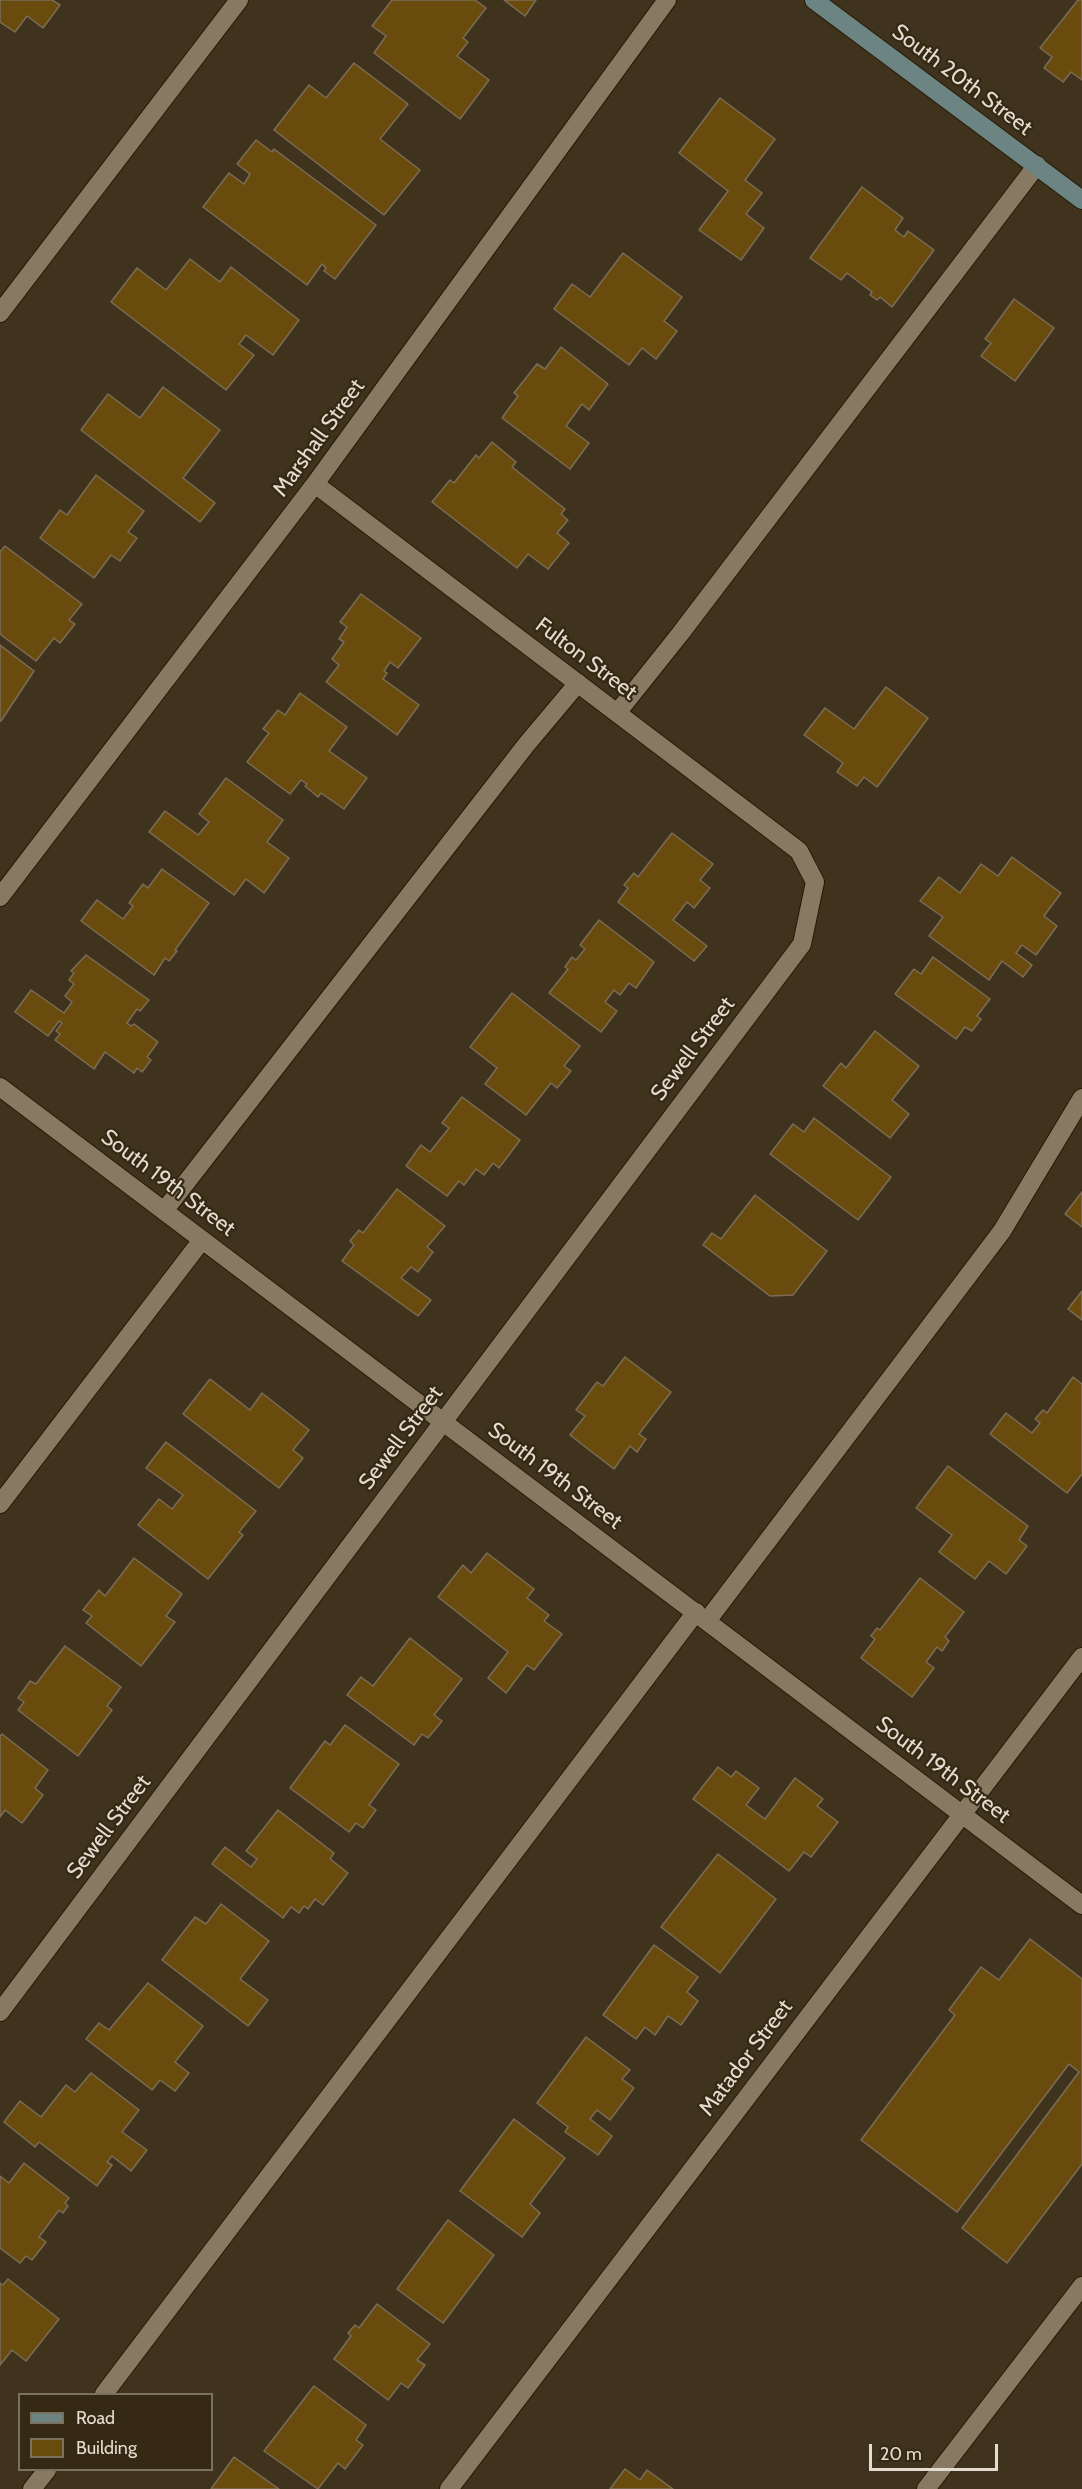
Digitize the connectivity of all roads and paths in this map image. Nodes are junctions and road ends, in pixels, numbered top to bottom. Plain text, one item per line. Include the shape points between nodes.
1 (239, 0) edge
2 (667, 0) edge
3 (814, 0) edge
4 (1037, 165) junction
5 (1082, 200) edge
6 (0, 313) edge
7 (315, 484) junction
8 (578, 683) junction
9 (617, 713) junction
10 (815, 882) joint
11 (0, 897) edge
12 (0, 1087) edge
13 (1082, 1098) edge
14 (164, 1211) junction
15 (202, 1240) junction
16 (443, 1422) junction
17 (0, 1504) edge
18 (702, 1617) junction
19 (1082, 1657) edge
20 (962, 1814) junction
21 (1082, 1905) edge
22 (0, 2012) edge
23 (1082, 2286) edge
24 (105, 2393) edge
25 (46, 2471) edge
26 (32, 2489) edge
27 (449, 2489) edge
28 (926, 2489) edge

1 - 6 street
2 - 7 street, Marshall Street
3 - 4 street, South 20th Street
4 - 5 street, South 20th Street
4 - 9 street
7 - 8 street, Fulton Street
7 - 11 street, Marshall Street
8 - 9 street, Fulton Street
8 - 14 street
9 - 10 street, Fulton Street via 799,851
10 - 16 street, Sewell Street via 802,944
12 - 14 street, South 19th Street
13 - 18 street via 1002,1231
14 - 15 street, South 19th Street
15 - 16 street, South 19th Street
15 - 17 street
16 - 18 street, South 19th Street
16 - 22 street, Sewell Street
18 - 20 street, South 19th Street
18 - 24 street
19 - 20 street, Matador Street
20 - 21 street, South 19th Street
20 - 27 street, Matador Street
23 - 28 street
25 - 26 street

